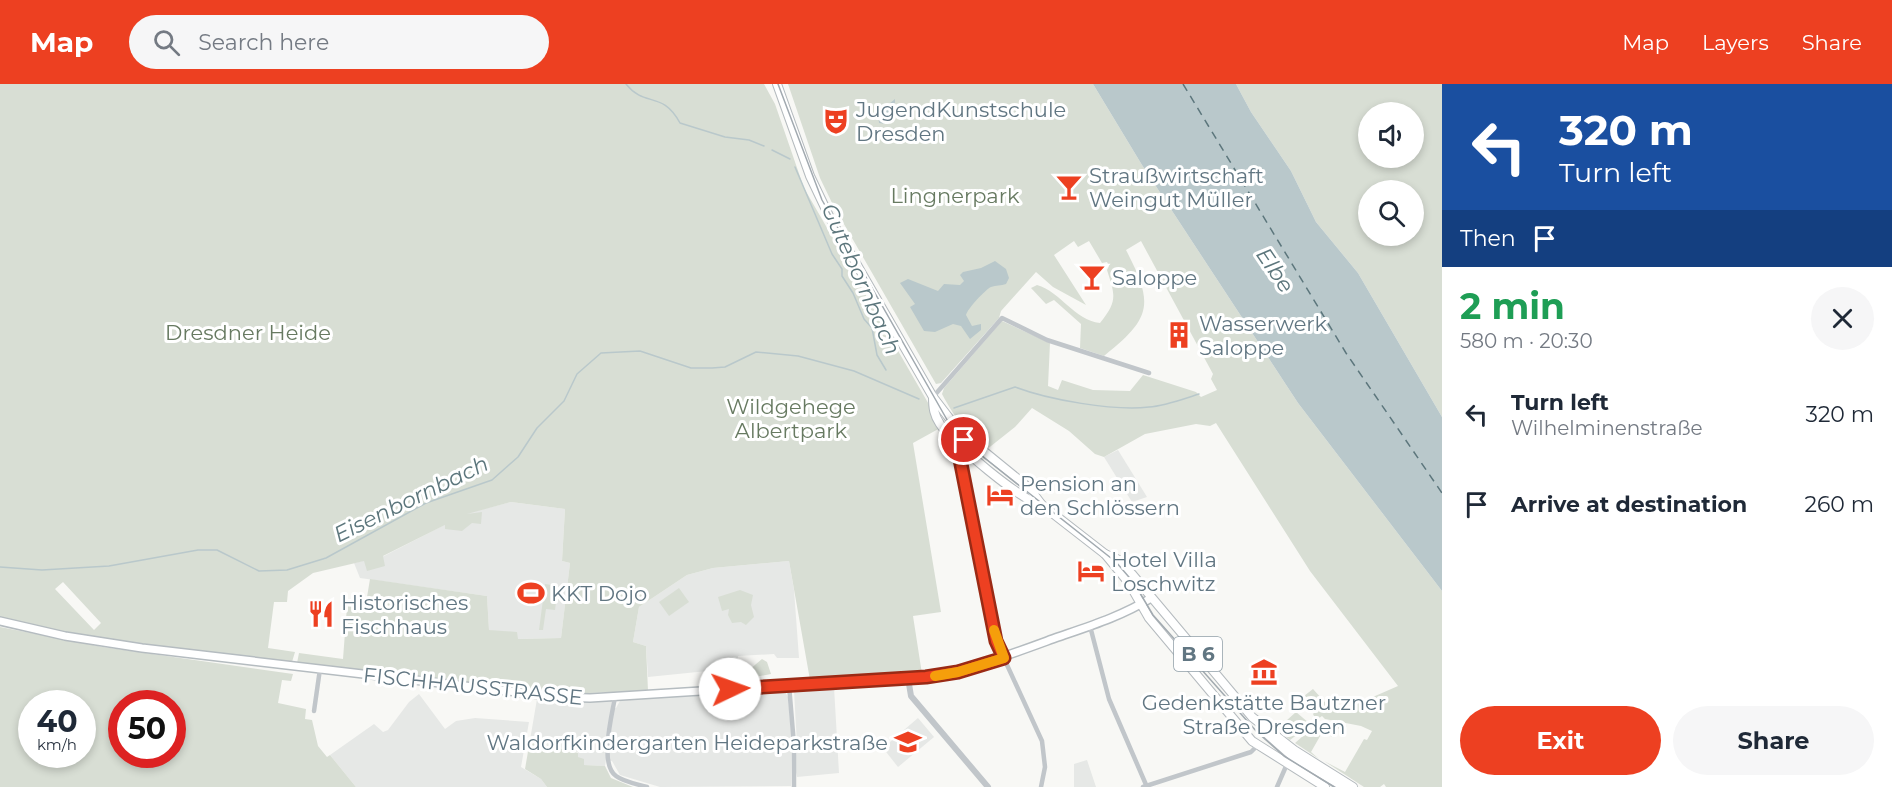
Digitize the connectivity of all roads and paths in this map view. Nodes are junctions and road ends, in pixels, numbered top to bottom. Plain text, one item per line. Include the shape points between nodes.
1 (777, 84) edge
2 (1149, 373) dead end
3 (933, 397) junction
4 (965, 437) junction
5 (961, 447) junction
6 (1042, 505) junction
7 (1105, 555) junction
8 (1151, 598) junction
9 (1140, 604) junction
10 (0, 621) edge
11 (1090, 626) junction
12 (1004, 658) junction
13 (320, 669) junction
14 (908, 678) junction
15 (789, 685) junction
16 (615, 697) junction
17 (314, 711) dead end
18 (1252, 717) junction
19 (1257, 746) junction
20 (1287, 764) junction
21 (648, 787) edge
22 (794, 787) edge
23 (988, 787) edge
24 (1041, 787) edge
25 (1145, 787) edge
26 (1277, 787) edge
27 (1325, 787) edge
28 (1344, 787) edge
29 (1353, 787) edge

1 - 3 main road, B 6 via 810,176 830,218
2 - 3 street via 1047,339 1002,318
3 - 4 main road, B 6
3 - 5 main road, B 6 via 933,410 939,422
4 - 5 street
4 - 6 main road, B 6 via 1029,488
5 - 6 main road, B 6 via 1027,500
5 - 12 street via 959,454 996,641
6 - 7 main road, B 6
7 - 8 main road, B 6 via 1125,566
7 - 9 main road, B 6
8 - 9 main road, FISCHHAUSSTRASSE
8 - 18 main road, B 6
9 - 11 main road, FISCHHAUSSTRASSE
9 - 19 main road, B 6
10 - 13 main road, FISCHHAUSSTRASSE via 90,641
11 - 12 main road, FISCHHAUSSTRASSE
11 - 25 street via 1109,699
12 - 14 main road, FISCHHAUSSTRASSE via 958,672
12 - 24 street via 1042,741 1045,767
13 - 16 main road, FISCHHAUSSTRASSE via 559,697
13 - 17 street
14 - 15 main road, FISCHHAUSSTRASSE
14 - 23 street via 911,696
15 - 16 main road, FISCHHAUSSTRASSE
15 - 22 street
16 - 21 street via 608,741 610,769 618,777
18 - 28 main road via 1292,756
18 - 29 main road, B 6 via 1294,750
19 - 20 main road, B 6
19 - 25 street via 1251,752
20 - 26 street
20 - 27 main road, B 6

